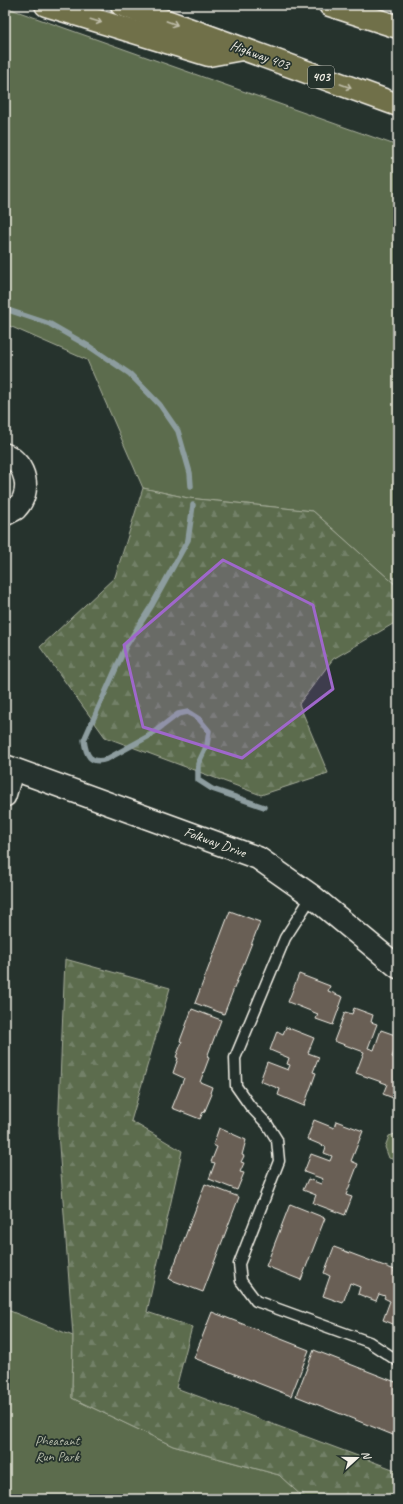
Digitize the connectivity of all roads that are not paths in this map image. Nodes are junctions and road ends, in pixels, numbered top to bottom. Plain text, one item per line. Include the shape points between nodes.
1 (46, 5) edge
2 (122, 5) edge
3 (330, 5) edge
4 (398, 27) edge
5 (243, 49) junction
6 (398, 105) edge
7 (5, 454) edge
8 (5, 515) edge
9 (9, 768) edge
10 (5, 796) edge
11 (312, 896) junction
12 (398, 967) edge
13 (398, 1361) edge

1 -> 5 highway via 209,55
2 -> 5 highway, Highway 403 / 403
3 - 4 highway
5 -> 6 highway, Highway 403 / 403
7 - 8 street via 17,462 24,472 26,485 23,498 16,508
9 - 10 street
9 - 11 street, Folkway Drive via 258,858
11 - 12 street, Folkway Drive
11 - 13 lane via 285,938 235,1058 236,1086 277,1140 279,1161 239,1264 241,1281 256,1301 369,1342

